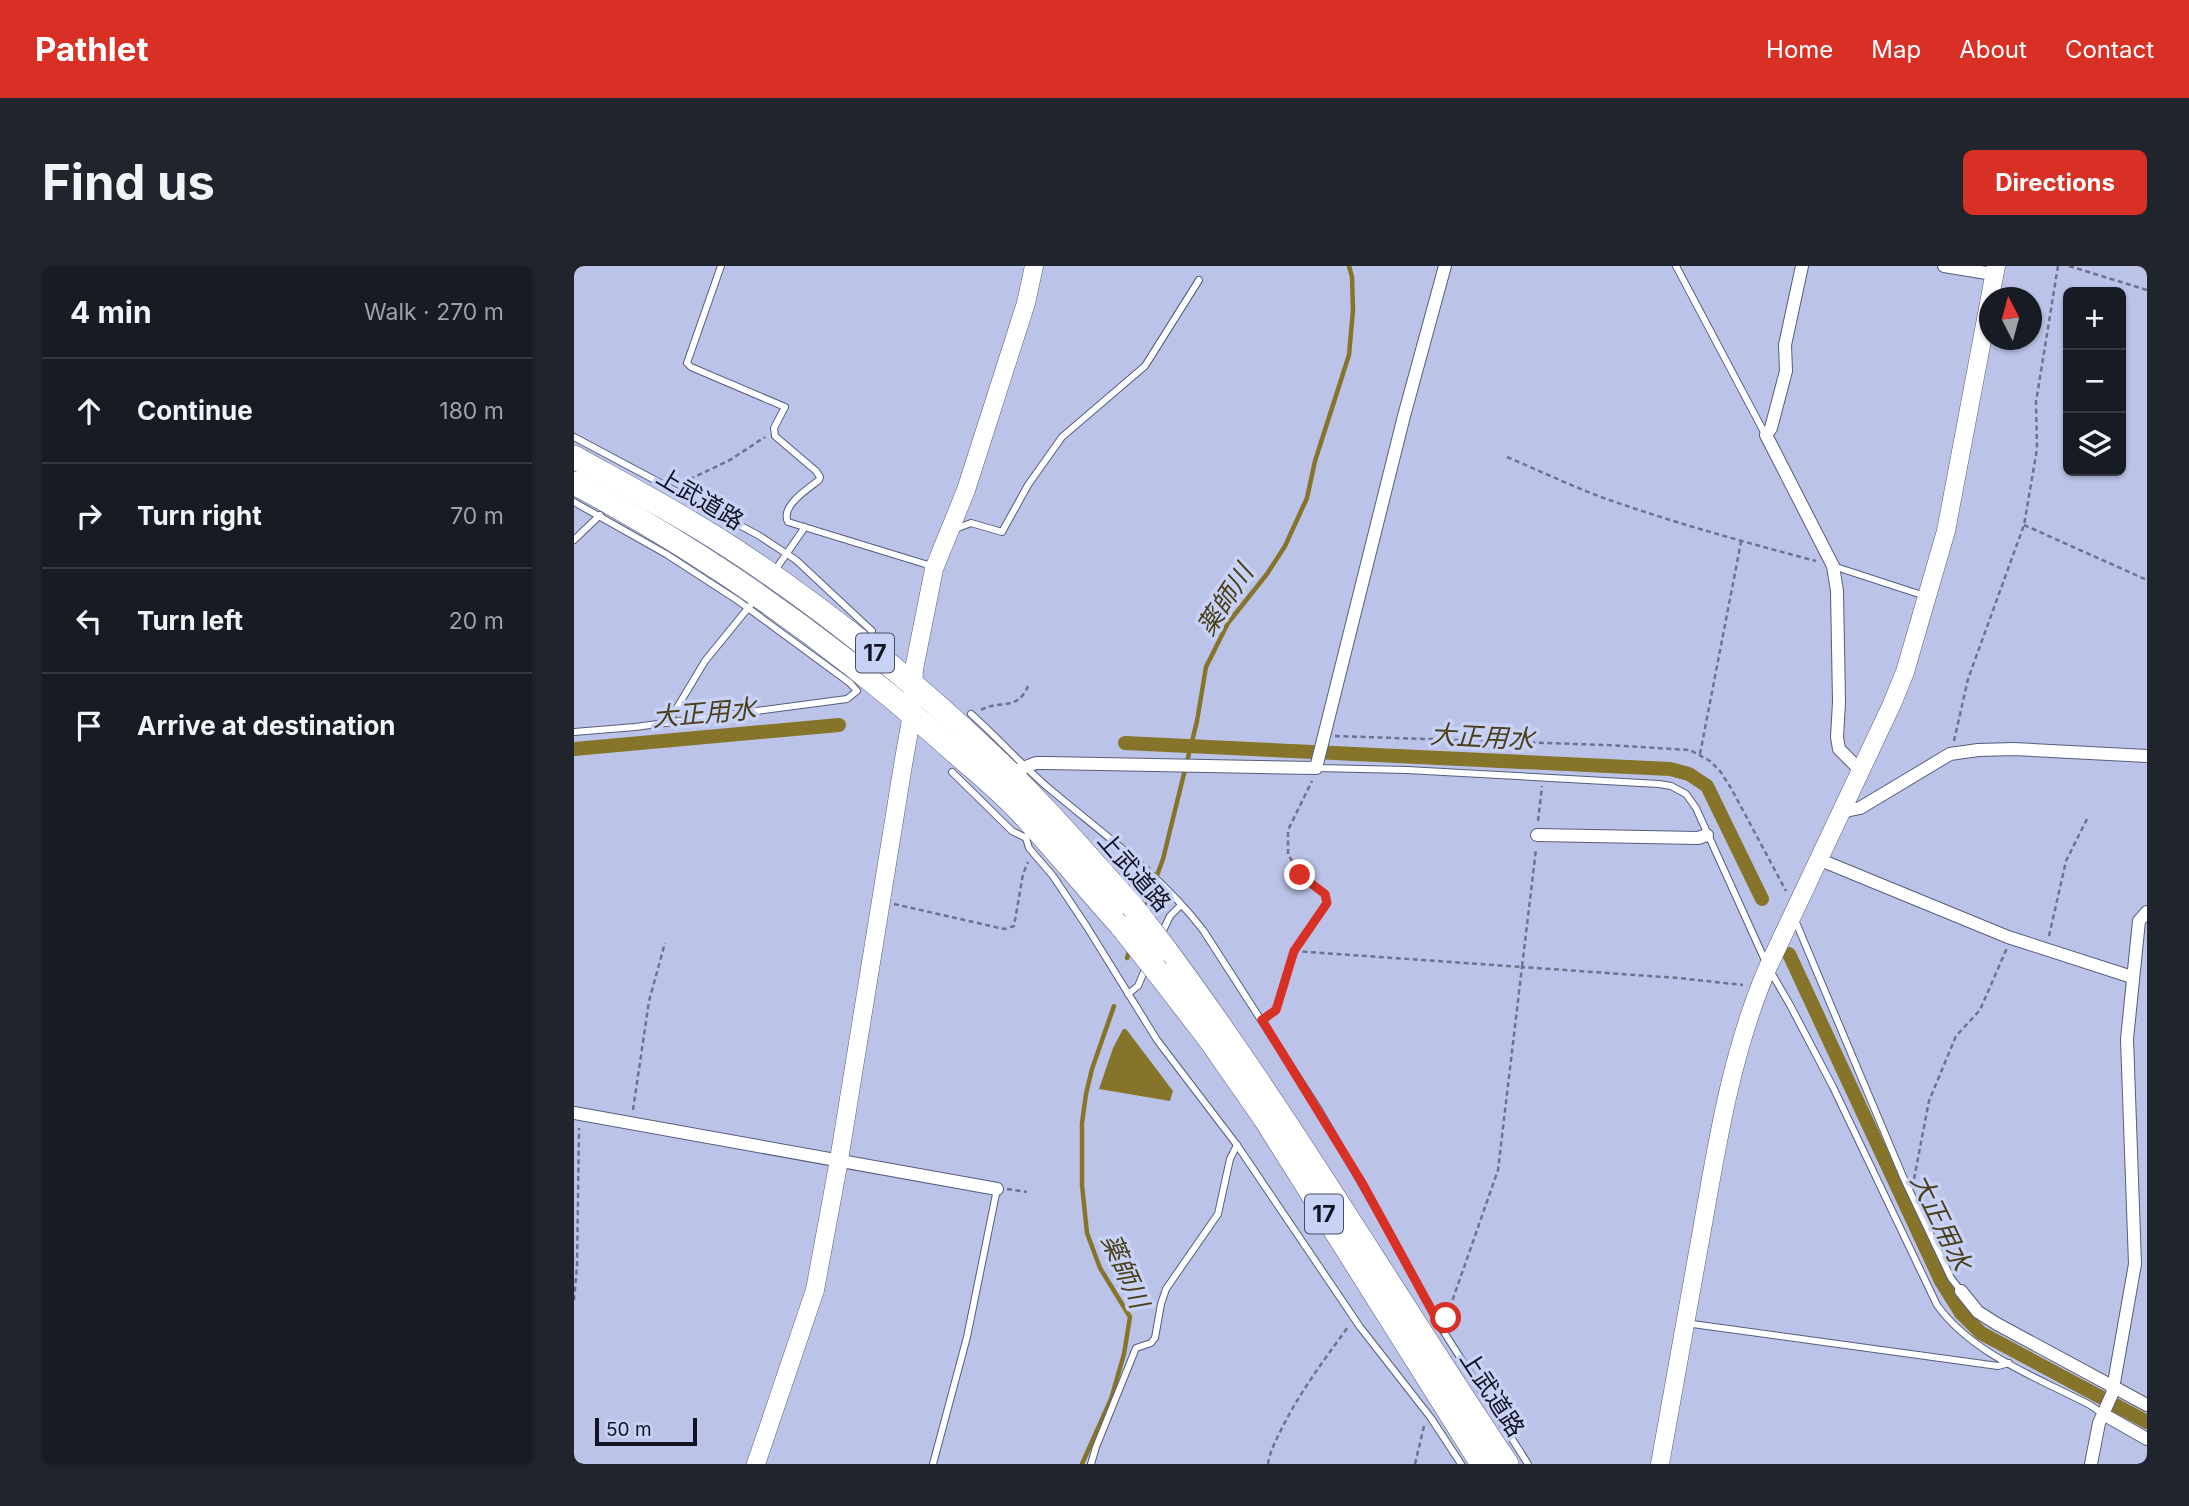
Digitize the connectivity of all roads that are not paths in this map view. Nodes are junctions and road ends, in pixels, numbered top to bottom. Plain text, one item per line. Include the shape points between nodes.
1 (721, 266) edge
2 (1034, 266) edge
3 (1445, 266) edge
4 (1676, 266) edge
5 (1802, 266) edge
6 (1944, 266) edge
7 (1994, 270) edge
8 (1199, 280) dead end
9 (1766, 435) junction
10 (574, 436) edge
11 (574, 457) edge
12 (574, 483) edge
13 (574, 502) edge
14 (600, 515) junction
15 (805, 527) junction
16 (948, 532) junction
17 (574, 540) edge
18 (787, 553) junction
19 (778, 566) dead end
20 (1833, 566) junction
21 (934, 569) junction
22 (1927, 597) junction
23 (751, 605) junction
24 (872, 631) dead end
25 (913, 686) junction
26 (912, 714) junction
27 (974, 717) road end
28 (669, 721) junction
29 (574, 732) edge
30 (2147, 756) edge
31 (1317, 765) junction
32 (1018, 770) junction
33 (1860, 770) junction
34 (952, 772) dead end
35 (1841, 812) junction
36 (1030, 832) junction
37 (1537, 835) road end
38 (1707, 835) junction
39 (1818, 859) junction
40 (1181, 905) junction
41 (2147, 912) edge
42 (1791, 915) junction
43 (1158, 954) junction
44 (1768, 967) junction
45 (2132, 977) junction
46 (1128, 994) junction
47 (577, 1114) edge
48 (1237, 1145) junction
49 (839, 1160) junction
50 (997, 1189) joint
51 (1961, 1291) joint
52 (1685, 1323) junction
53 (2009, 1363) junction
54 (2113, 1391) junction
55 (2147, 1405) edge
56 (2104, 1412) junction
57 (2147, 1439) edge
58 (757, 1464) edge
59 (933, 1464) edge
60 (1091, 1464) edge
61 (1461, 1464) edge
62 (1482, 1464) edge
63 (1507, 1464) edge
64 (1528, 1464) edge
65 (1660, 1464) edge
66 (2091, 1464) edge

1 - 15 lane via 687,363 782,405 785,410 774,428 775,436 820,477 785,514 788,522
2 - 16 street via 966,490
3 - 31 street
4 - 9 lane
5 - 9 street via 1785,345 1786,371
6 - 7 street
7 - 22 street via 1947,531
8 - 16 lane via 1145,366 1062,438 1002,532 971,523
9 - 20 street
10 - 18 lane
11 - 25 highway, 上武道路 / 17 via 748,559 841,626
12 - 26 highway, 上武道路 / 17 via 747,585
13 - 14 lane
14 - 17 lane
14 - 23 lane
15 - 18 lane
15 - 21 lane
16 - 21 street
18 - 19 lane
18 - 24 lane
20 - 22 lane
20 - 33 street via 1838,591 1837,737 1839,749
21 - 25 street
22 - 33 street via 1899,688
23 - 28 lane via 705,661
23 - 28 lane via 857,691 847,699
25 - 26 street
25 - 32 highway, 上武道路 / 17
26 - 36 highway, 上武道路 / 17 via 1020,811
26 - 49 street
27 - 32 lane
28 - 29 lane
30 - 35 street via 2014,749 1950,754 1860,808
31 - 32 street via 1047,763
31 - 38 lane via 1671,786 1690,799
32 - 40 lane via 1143,867
32 - 43 highway, 上武道路 / 17, bridge via 1132,906
33 - 35 street
34 - 36 lane via 1012,831
35 - 39 street
36 - 43 highway, 上武道路 / 17, bridge via 1123,928
36 - 46 lane via 1029,848 1053,876
37 - 38 street
38 - 44 lane
39 - 42 street
39 - 45 street via 2011,938
40 - 43 lane via 1167,922
40 - 64 lane via 1203,930 1262,1020 1361,1181 1442,1329
41 - 45 street via 2139,921
42 - 44 street
42 - 51 lane via 1910,1192
43 - 46 lane
43 - 62 highway, 上武道路 / 17
43 - 63 highway, 上武道路 / 17 via 1215,1016
44 - 52 street via 1735,1062 1719,1129
44 - 53 lane via 1833,1087 1937,1306 1963,1336
45 - 54 street via 2127,1039 2135,1264
46 - 48 lane
47 - 49 street
48 - 60 lane via 1218,1214 1166,1289 1155,1338 1136,1348
48 - 61 lane via 1354,1319
49 - 50 street
49 - 58 street via 815,1290
50 - 59 lane via 967,1337
51 - 54 street via 1987,1318
52 - 53 lane via 1998,1366
52 - 65 street
53 - 56 lane
54 - 55 street
54 - 56 street
56 - 57 street
56 - 66 street

